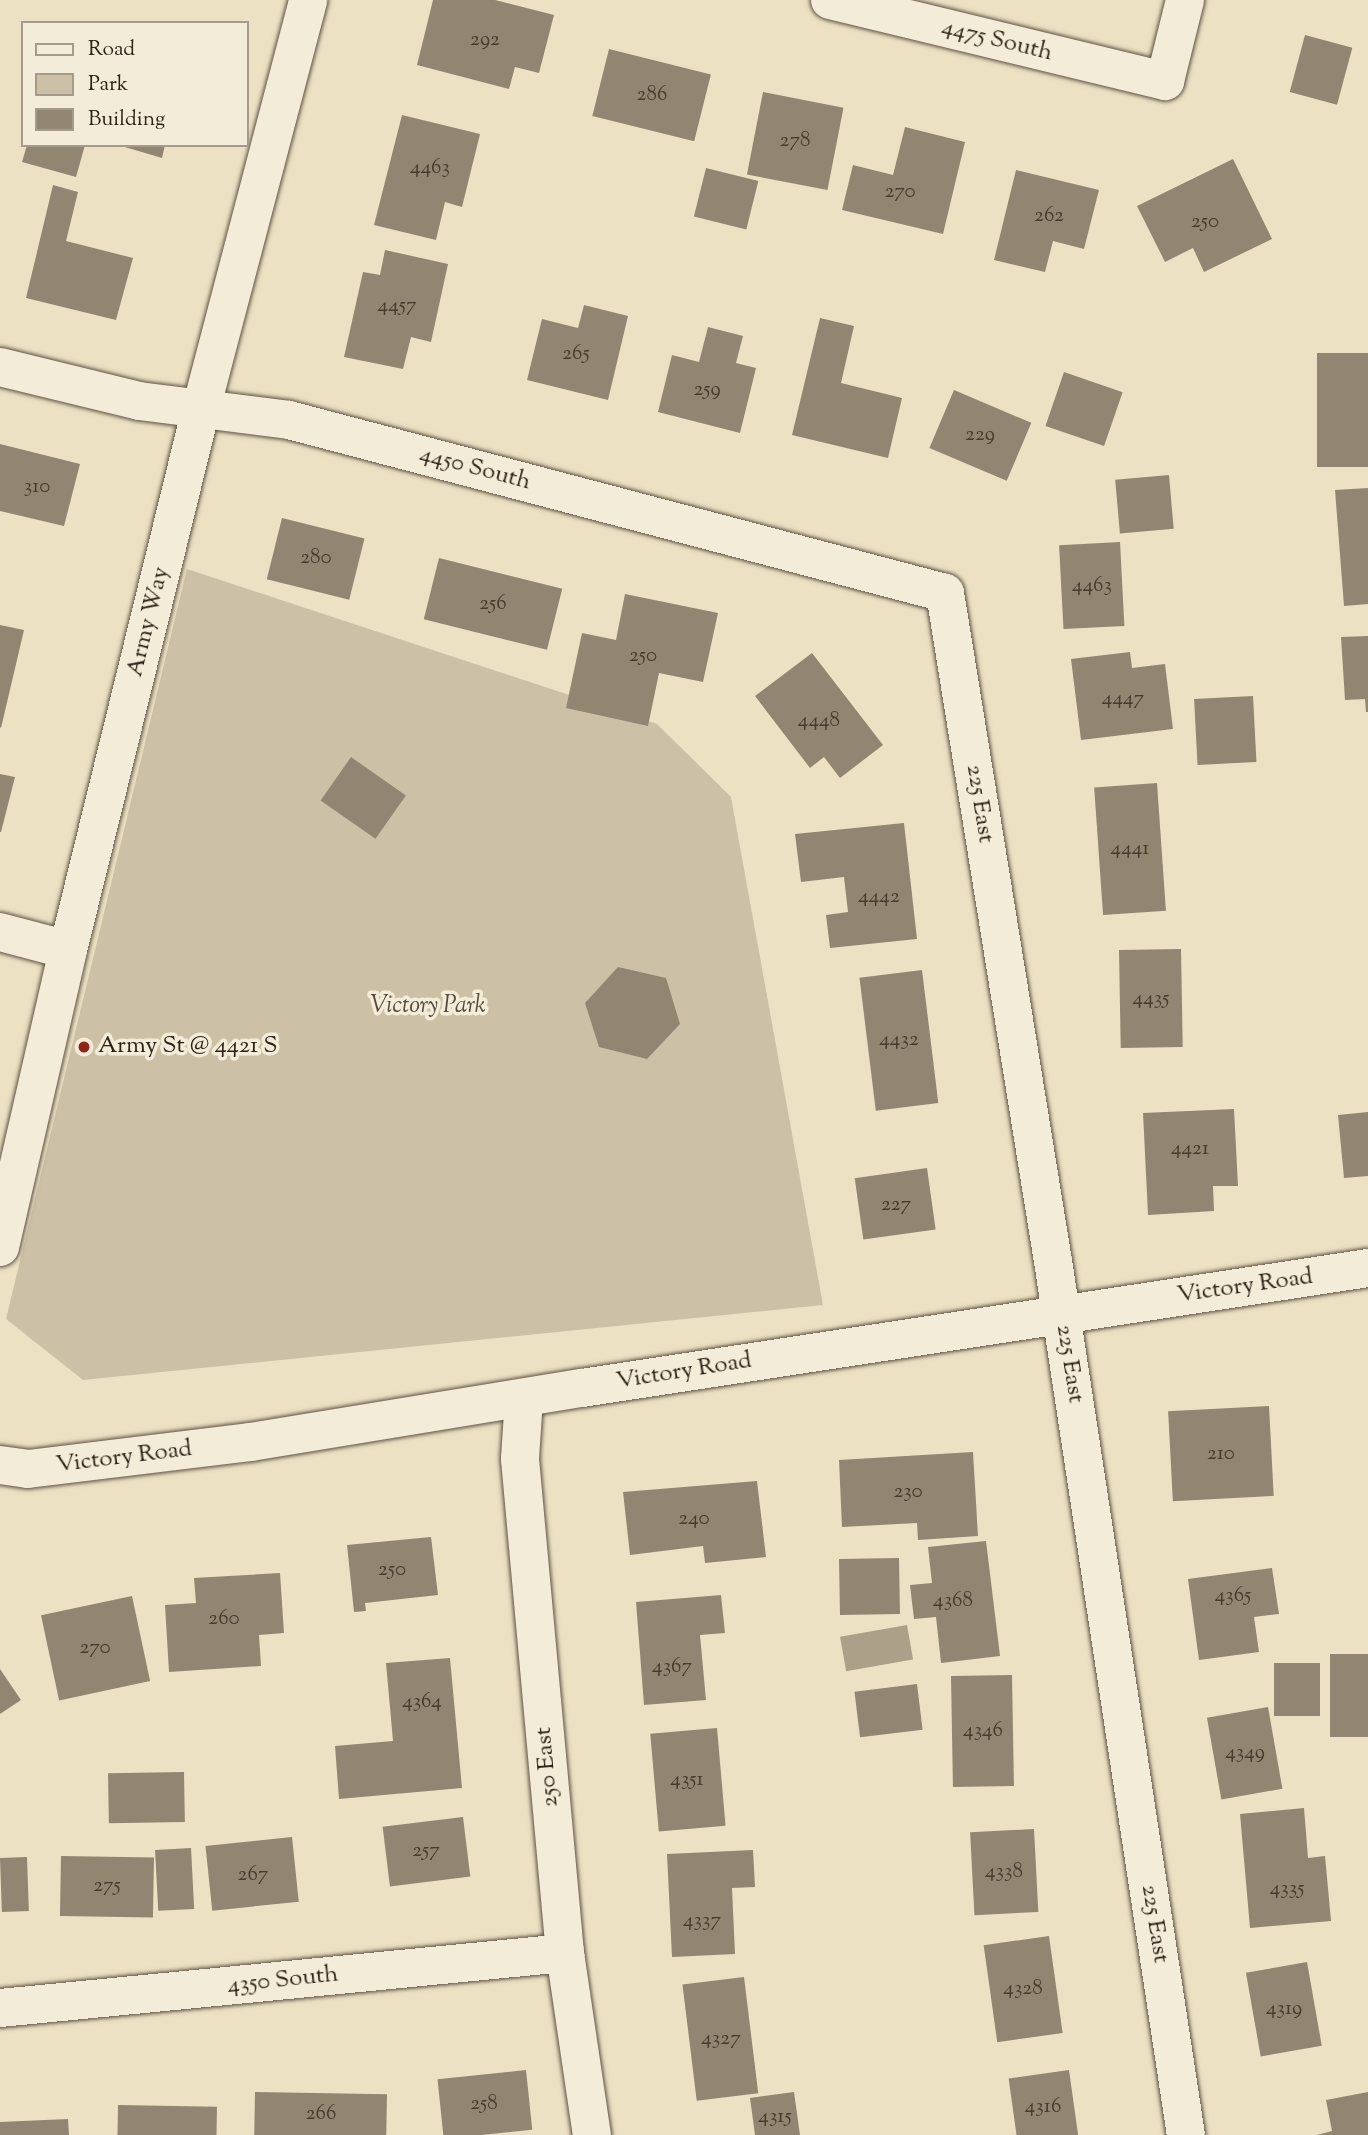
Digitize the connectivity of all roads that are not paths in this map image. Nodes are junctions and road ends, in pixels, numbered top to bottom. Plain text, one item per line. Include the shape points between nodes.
1 (308, 0) edge
2 (830, 0) edge
3 (1185, 0) edge
4 (0, 367) edge
5 (201, 409) junction
6 (946, 593) joint
7 (0, 932) edge
8 (68, 950) junction
9 (0, 1247) edge
10 (1368, 1268) edge
11 (1061, 1314) junction
12 (524, 1398) junction
13 (0, 1465) edge
14 (565, 1954) junction
15 (0, 2008) edge
16 (592, 2135) edge
17 (1186, 2135) edge

1 - 5 street, Army Way
2 - 3 street, 4475 South via 1165,81
4 - 5 street, 4450 South via 139,401
5 - 6 street, 4450 South via 289,420
5 - 8 street, Army Way
6 - 11 street, 225 East
7 - 8 street
8 - 9 street, Army Way
10 - 11 street, Victory Road
11 - 12 street, Victory Road
11 - 17 street, 225 East
12 - 13 street, Victory Road via 251,1442 27,1469
12 - 14 street, 250 East via 520,1459
14 - 15 street, 4350 South
14 - 16 street, 250 East

